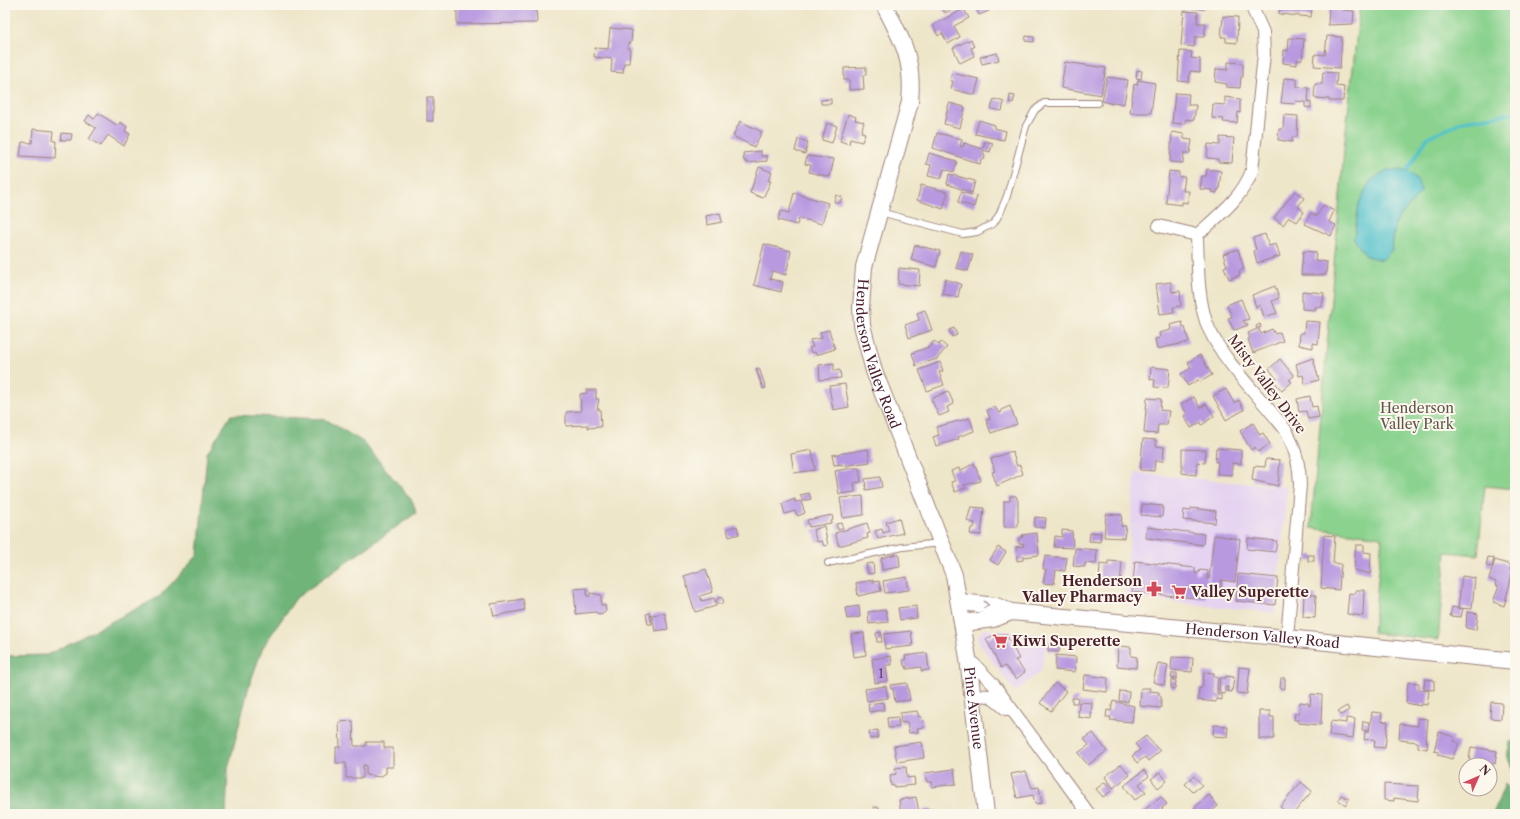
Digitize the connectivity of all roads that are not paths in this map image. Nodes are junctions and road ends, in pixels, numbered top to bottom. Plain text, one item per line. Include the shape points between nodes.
1 (884, 5) edge
2 (1251, 5) edge
3 (1098, 103) dead end
4 (879, 212) junction
5 (1159, 226) dead end
6 (1197, 235) junction
7 (942, 543) junction
8 (828, 563) dead end
9 (960, 602) junction
10 (1011, 612) junction
11 (963, 623) junction
12 (1287, 638) junction
13 (968, 658) junction
14 (1515, 661) edge
15 (972, 695) junction
16 (1024, 727) junction
17 (986, 814) edge
18 (1089, 814) edge

1 - 4 street, Henderson Valley Road via 906,50 912,84 910,102
2 - 6 street via 1263,32 1264,54 1252,171 1239,196
3 - 4 lane via 1044,103 1035,110 1026,126 1000,213 994,222 978,232 963,234
4 - 7 street, Henderson Valley Road via 864,267 862,325 874,371
5 - 6 street
6 - 12 street, Misty Valley Drive via 1201,293 1209,328 1220,350 1287,432 1295,447 1300,466
7 - 8 lane
7 - 9 street, Henderson Valley Road via 954,575
9 -> 10 street, Henderson Valley Road via 996,606
9 - 11 street, Pine Avenue
10 - 11 street, Henderson Valley Road via 993,619
10 - 12 street, Henderson Valley Road
11 - 13 street, Pine Avenue
12 - 14 street, Henderson Valley Road
13 - 15 street, Pine Avenue
13 - 16 street via 993,684
15 - 16 street via 990,696
15 - 17 street, Pine Avenue
16 - 18 street

